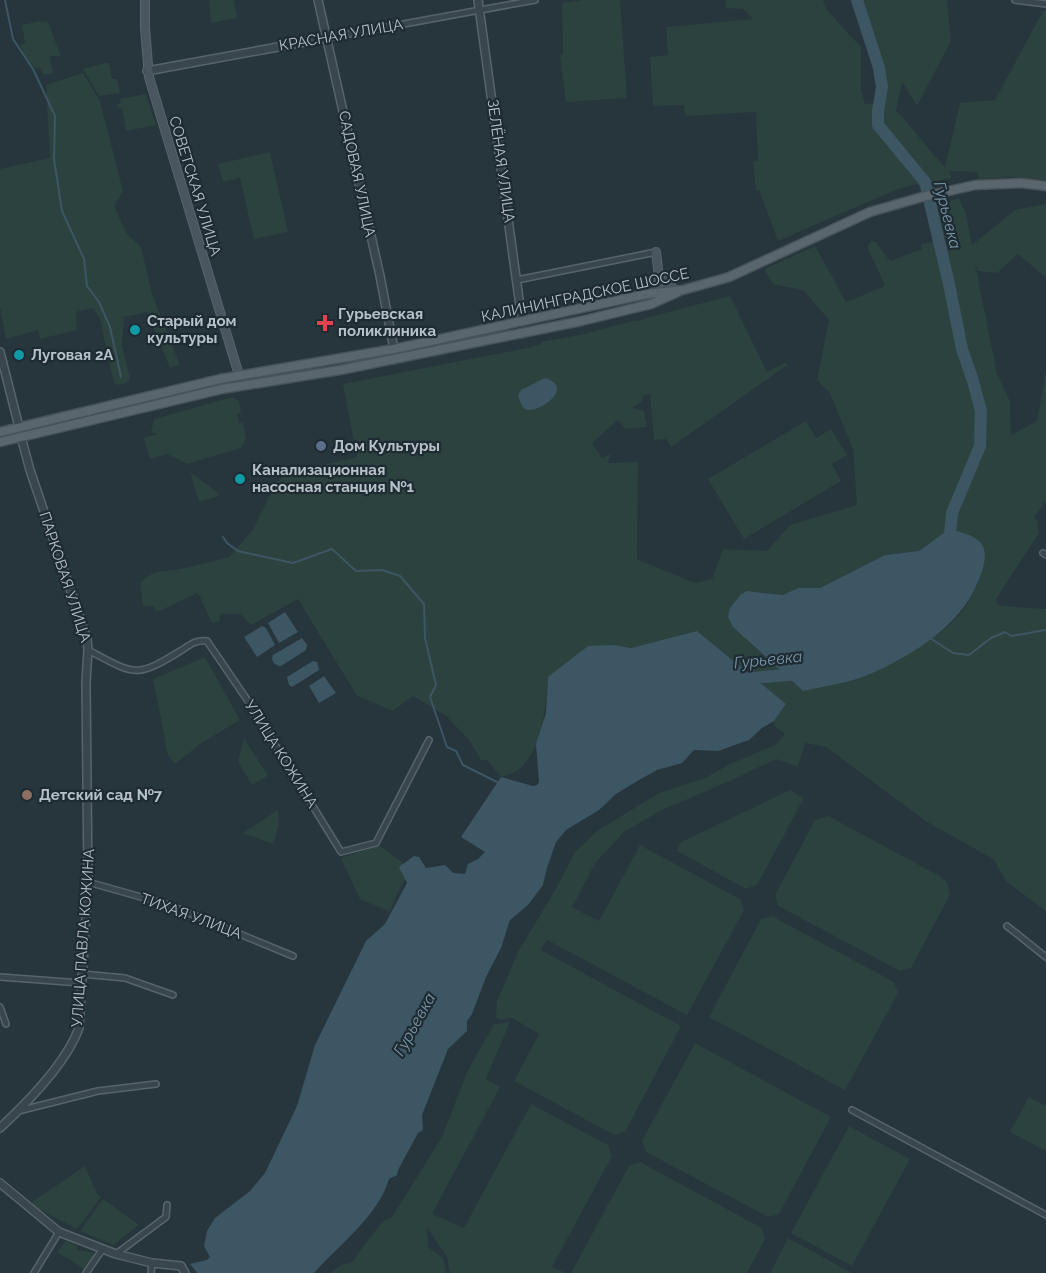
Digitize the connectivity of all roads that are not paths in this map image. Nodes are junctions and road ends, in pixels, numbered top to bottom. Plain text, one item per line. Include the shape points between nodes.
1 (145, 0) edge
2 (318, 0) edge
3 (478, 0) edge
4 (535, 0) edge
5 (1015, 0) edge
6 (1046, 4) edge
7 (480, 10) junction
8 (327, 38) junction
9 (147, 71) junction
10 (1046, 186) edge
11 (656, 252) joint
12 (658, 277) junction
13 (517, 280) junction
14 (659, 290) junction
15 (677, 292) junction
16 (643, 306) junction
17 (522, 321) junction
18 (394, 349) junction
19 (0, 352) edge
20 (240, 375) junction
21 (242, 385) junction
22 (19, 427) junction
23 (0, 432) edge
24 (21, 437) junction
25 (0, 442) edge
26 (88, 650) junction
27 (429, 740) dead end
28 (89, 829) joint
29 (88, 882) junction
30 (1007, 926) dead end
31 (293, 956) dead end
32 (1046, 957) edge
33 (82, 974) junction
34 (0, 977) edge
35 (81, 983) junction
36 (173, 995) dead end
37 (0, 1008) edge
38 (6, 1024) dead end
39 (156, 1084) dead end
40 (852, 1110) dead end
41 (18, 1111) junction
42 (0, 1128) edge
43 (0, 1183) edge
44 (167, 1205) dead end
45 (1046, 1215) edge
46 (59, 1232) junction
47 (102, 1250) junction
48 (116, 1254) junction
49 (152, 1263) junction
50 (34, 1273) edge
51 (86, 1273) edge
52 (151, 1273) edge
53 (185, 1273) edge

1 - 9 main road, СОВЕТСКАЯ УЛИЦА
2 - 8 street, САДОВАЯ УЛИЦА
3 - 7 street, ЗЕЛЁНАЯ УЛИЦА
4 - 7 street, КРАСНАЯ УЛИЦА
5 - 6 street
7 - 8 street, КРАСНАЯ УЛИЦА
7 - 13 street, ЗЕЛЁНАЯ УЛИЦА
8 - 9 street, КРАСНАЯ УЛИЦА
8 - 18 street, САДОВАЯ УЛИЦА
9 - 20 main road, СОВЕТСКАЯ УЛИЦА
10 - 15 main road, КАЛИНИНГРАДСКОЕ ШОССЕ via 1000,183 939,192 870,212 729,277
11 - 12 main road
11 - 13 street
12 - 14 main road
12 - 15 main road
13 - 17 street, ЗЕЛЁНАЯ УЛИЦА
14 - 15 main road, КАЛИНИНГРАДСКОЕ ШОССЕ
14 - 16 main road
14 - 17 main road, КАЛИНИНГРАДСКОЕ ШОССЕ
15 - 16 main road
16 - 21 main road via 340,370
17 - 18 main road, КАЛИНИНГРАДСКОЕ ШОССЕ
18 - 20 main road, КАЛИНИНГРАДСКОЕ ШОССЕ
19 - 22 street
20 - 21 main road
20 - 22 main road, КАЛИНИНГРАДСКОЕ ШОССЕ
21 - 24 main road
22 - 23 main road, КАЛИНИНГРАДСКОЕ ШОССЕ
24 - 25 main road
24 - 26 street, ПАРКОВАЯ УЛИЦА
26 - 27 street, УЛИЦА КОЖИНА via 135,671 152,668 198,640 207,641 341,852 376,843
26 - 28 street, ПАРКОВАЯ УЛИЦА
28 - 29 street, УЛИЦА ПАВЛА КОЖИНА
29 - 31 street, ТИХАЯ УЛИЦА via 169,905
29 - 33 street, УЛИЦА ПАВЛА КОЖИНА
30 - 32 street
33 - 35 street, УЛИЦА ПАВЛА КОЖИНА
33 - 36 street via 125,978
34 - 35 street
35 - 41 street, УЛИЦА ПАВЛА КОЖИНА via 75,1039
37 - 38 street
39 - 41 street via 98,1091
40 - 45 street
41 - 42 street, УЛИЦА ПАВЛА КОЖИНА
43 - 46 street
44 - 48 street via 166,1217
46 - 47 street
46 - 50 street
47 - 48 street
47 - 51 street
48 - 49 street
49 - 52 street
49 - 53 street via 181,1266

